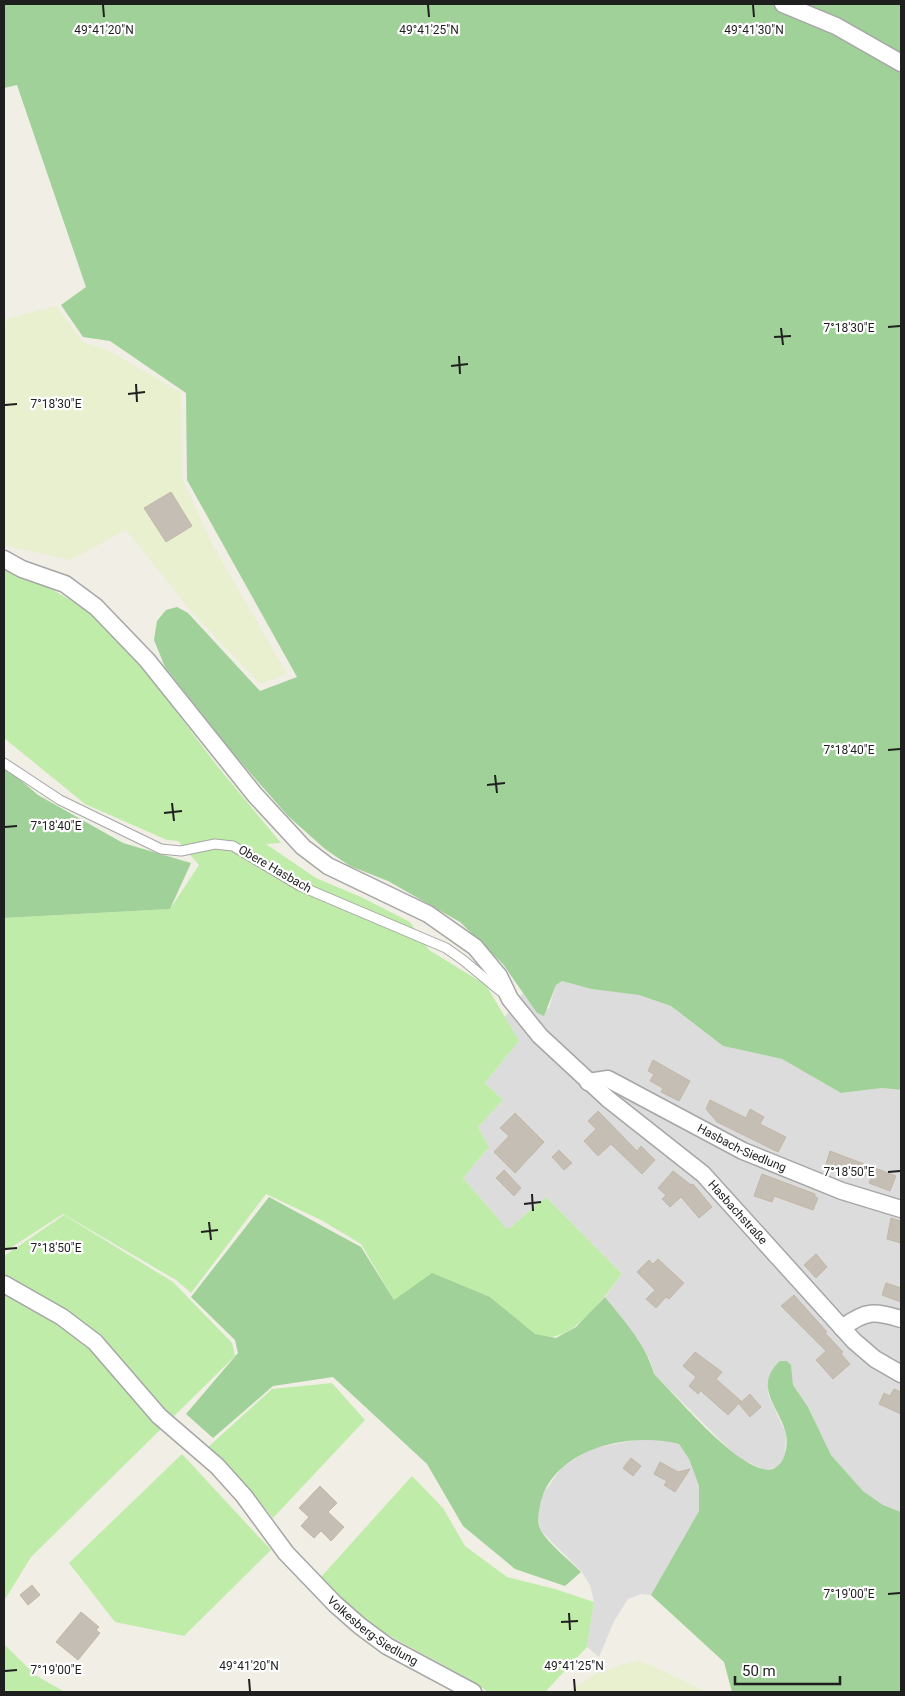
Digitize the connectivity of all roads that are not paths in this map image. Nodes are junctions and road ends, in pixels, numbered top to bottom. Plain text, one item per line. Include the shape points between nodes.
1 (782, 4) edge
2 (901, 63) edge
3 (4, 560) edge
4 (4, 763) edge
5 (510, 999) junction
6 (588, 1082) junction
7 (901, 1209) edge
8 (4, 1284) edge
9 (901, 1319) edge
10 (842, 1328) junction
11 (901, 1374) edge
12 (473, 1692) edge

1 - 2 street via 836,26
3 - 5 street, Hasbachstraße via 65,584 96,607 147,660 255,795 304,848 328,866 428,914 455,931 475,947 499,976
4 - 5 lane, Obere Hasbach via 60,800 161,848 182,851 225,844 240,848 300,886 446,948
5 - 6 street, Hasbachstraße via 540,1036
6 - 7 street, Hasbach-Siedlung via 608,1079 743,1151 812,1180
6 - 10 street, Hasbachstraße via 703,1174
8 - 12 street, Volkesberg-Siedlung via 62,1317 95,1342 158,1416 217,1466 244,1496 286,1553 360,1626 387,1646
9 - 10 street via 871,1312
10 - 11 street, Hasbachstraße via 865,1352

